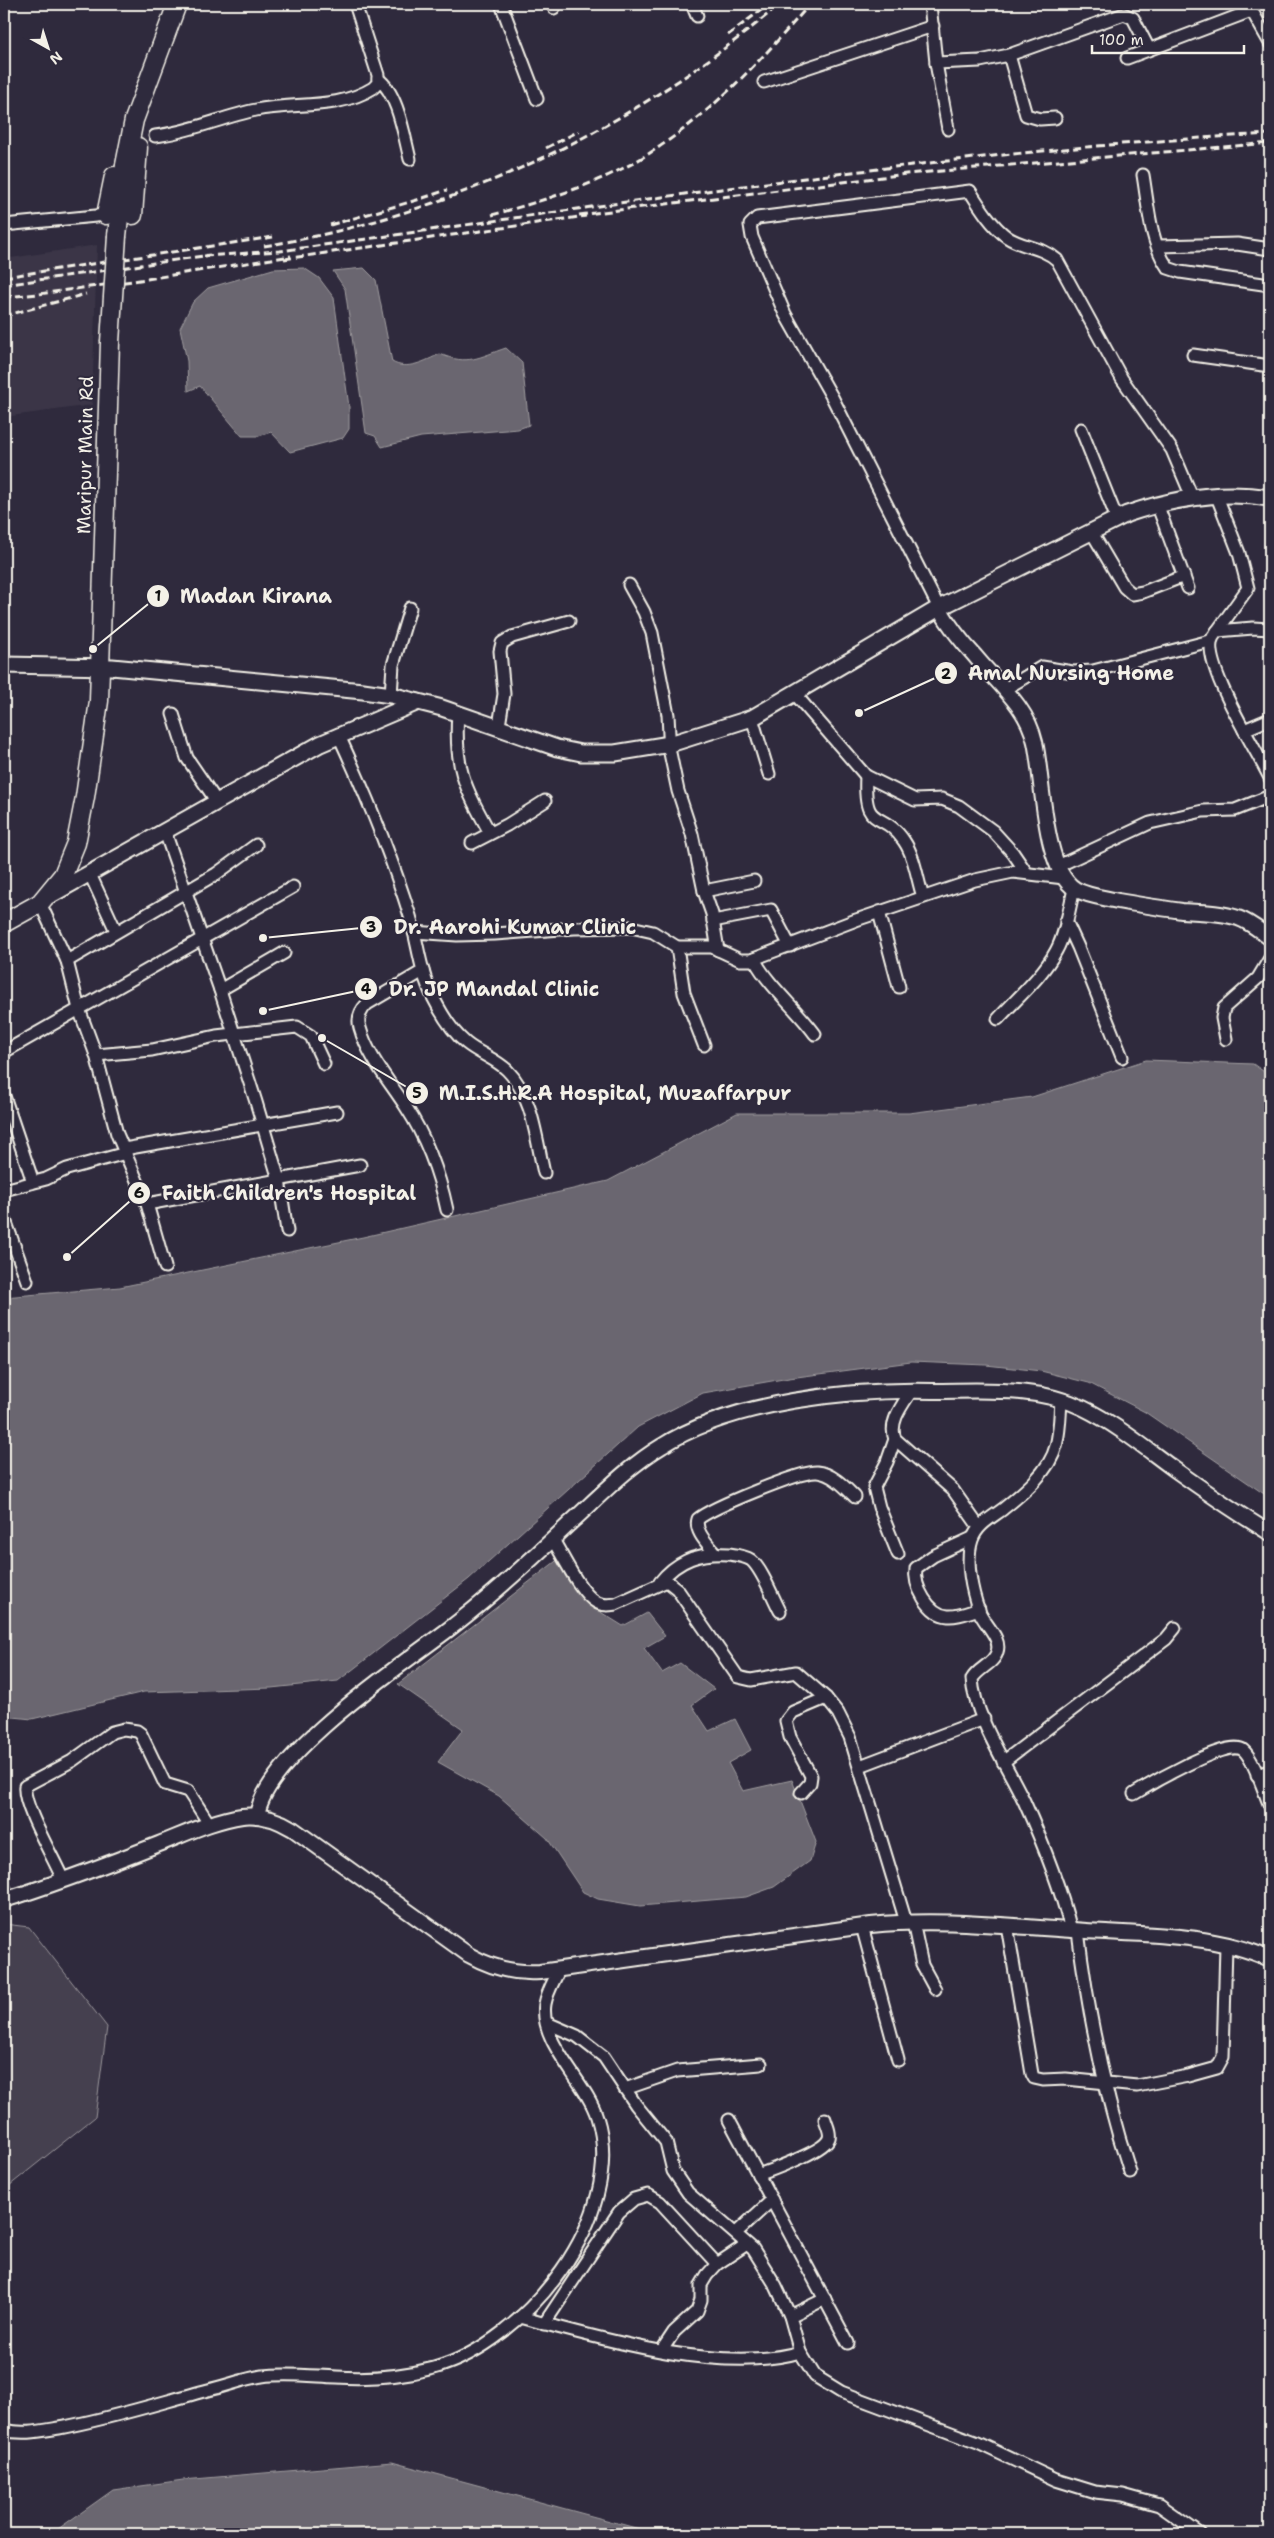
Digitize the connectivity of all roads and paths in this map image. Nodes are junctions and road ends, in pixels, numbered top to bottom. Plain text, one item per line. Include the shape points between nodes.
1 (166, 4) edge
2 (177, 4) edge
3 (190, 4) edge
4 (355, 4) edge
5 (501, 4) edge
6 (692, 4) edge
7 (930, 4) edge
8 (1250, 7) edge
9 (697, 16) dead end
10 (934, 26) junction
11 (1270, 43) edge
12 (1149, 49) junction
13 (1009, 55) junction
14 (1127, 58) dead end
15 (936, 63) junction
16 (378, 79) junction
17 (764, 82) dead end
18 (536, 99) dead end
19 (1055, 118) dead end
20 (948, 129) dead end
21 (155, 136) dead end
22 (410, 159) dead end
23 (1143, 175) dead end
24 (106, 215) joint
25 (133, 215) dead end
26 (4, 225) edge
27 (1158, 246) junction
28 (1270, 249) edge
29 (1270, 285) edge
30 (1193, 355) dead end
31 (1270, 366) edge
32 (1081, 429) dead end
33 (1216, 494) junction
34 (1192, 497) junction
35 (1270, 498) edge
36 (1157, 504) junction
37 (1117, 519) junction
38 (1091, 531) junction
39 (1184, 576) junction
40 (629, 585) dead end
41 (1188, 588) dead end
42 (410, 608) dead end
43 (939, 608) junction
44 (569, 621) dead end
45 (1270, 629) edge
46 (1214, 636) junction
47 (4, 665) edge
48 (101, 666) junction
49 (1006, 689) junction
50 (794, 693) junction
51 (391, 695) junction
52 (418, 702) junction
53 (458, 713) junction
54 (173, 714) dead end
55 (752, 718) junction
56 (1270, 719) edge
57 (499, 726) junction
58 (1244, 730) junction
59 (339, 736) junction
60 (670, 744) junction
61 (769, 774) dead end
62 (866, 776) junction
63 (1270, 778) edge
64 (1270, 796) edge
65 (545, 801) dead end
66 (217, 802) junction
67 (165, 832) junction
68 (490, 832) junction
69 (472, 842) dead end
70 (256, 845) dead end
71 (89, 872) junction
72 (1026, 872) junction
73 (1061, 872) junction
74 (754, 880) dead end
75 (293, 887) dead end
76 (1074, 889) junction
77 (185, 890) junction
78 (704, 891) junction
79 (923, 897) junction
80 (40, 903) junction
81 (879, 912) junction
82 (713, 921) junction
83 (1066, 921) junction
84 (4, 922) edge
85 (116, 931) junction
86 (414, 932) junction
87 (1270, 938) edge
88 (202, 939) junction
89 (790, 946) junction
90 (677, 947) junction
91 (718, 950) junction
92 (284, 953) dead end
93 (1270, 958) edge
94 (754, 959) junction
95 (66, 962) junction
96 (423, 971) junction
97 (899, 988) dead end
98 (220, 990) junction
99 (79, 1009) junction
100 (998, 1019) dead end
101 (234, 1034) junction
102 (815, 1034) dead end
103 (1226, 1039) dead end
104 (704, 1045) dead end
105 (4, 1052) edge
106 (96, 1055) junction
107 (1122, 1057) dead end
108 (324, 1064) dead end
109 (4, 1096) edge
110 (337, 1112) dead end
111 (262, 1124) junction
112 (125, 1151) junction
113 (360, 1165) dead end
114 (544, 1173) dead end
115 (280, 1180) junction
116 (33, 1182) junction
117 (4, 1190) edge
118 (147, 1204) junction
119 (447, 1210) dead end
120 (4, 1217) edge
121 (287, 1231) dead end
122 (165, 1267) dead end
123 (27, 1281) dead end
124 (912, 1390) junction
125 (1061, 1400) junction
126 (895, 1439) junction
127 (854, 1497) dead end
128 (979, 1527) junction
129 (1270, 1533) edge
130 (972, 1538) junction
131 (553, 1540) junction
132 (715, 1553) junction
133 (898, 1554) dead end
134 (660, 1582) junction
135 (979, 1609) junction
136 (780, 1611) dead end
137 (1175, 1628) dead end
138 (826, 1698) junction
139 (984, 1719) junction
140 (1003, 1762) junction
141 (860, 1766) junction
142 (1270, 1770) edge
143 (1257, 1776) junction
144 (801, 1793) dead end
145 (1134, 1794) dead end
146 (1270, 1806) edge
147 (257, 1816) junction
148 (210, 1825) junction
149 (63, 1880) junction
150 (5, 1895) edge
151 (909, 1922) junction
152 (1007, 1925) junction
153 (862, 1926) junction
154 (1075, 1930) junction
155 (1226, 1945) junction
156 (1267, 1955) edge
157 (559, 1970) junction
158 (935, 1989) dead end
159 (546, 2023) junction
160 (898, 2060) dead end
161 (761, 2064) dead end
162 (1104, 2083) junction
163 (625, 2089) junction
164 (825, 2119) dead end
165 (729, 2120) dead end
166 (1130, 2172) dead end
167 (758, 2175) junction
168 (772, 2200) junction
169 (736, 2233) junction
170 (747, 2244) junction
171 (717, 2264) junction
172 (825, 2299) junction
173 (790, 2316) junction
174 (520, 2317) junction
175 (544, 2324) junction
176 (848, 2343) dead end
177 (662, 2350) junction
178 (800, 2352) junction
179 (5, 2434) edge
180 (1200, 2534) edge

1 - 24 main road via 127,110
2 - 48 main road, Maripur Main Rd, bridge via 134,120 125,165 110,342
3 - 25 main road via 151,95 139,142
4 - 16 street
5 - 18 street
6 - 9 street
7 - 10 street
8 - 11 street
8 - 12 street
10 - 15 street
10 - 17 street
12 - 13 street via 1132,18 1124,14
12 - 14 street
13 - 15 street
13 - 19 street via 1026,115 1040,119
15 - 20 street
16 - 21 street via 376,86 369,91 343,99 316,105 258,109
16 - 22 street via 391,95
23 - 27 street
24 - 26 street
27 - 28 street via 1237,244
27 - 29 street via 1164,263 1174,271
30 - 31 street
32 - 37 street
33 - 34 main road
33 - 35 main road
33 - 46 street via 1248,584 1247,592
34 - 36 main road
34 - 43 street via 1172,450 1122,379 1057,260 1042,249 1008,238 982,210 970,191 757,218 750,226 752,237 785,314 836,405
36 - 37 main road
36 - 39 street
37 - 38 main road
38 - 39 street via 1124,587 1132,594
38 - 43 main road
39 - 41 street
40 - 60 street via 652,633 668,715
42 - 51 street via 393,665
43 - 49 street via 975,657
43 - 50 main road
44 - 57 street via 502,642 504,694
45 - 46 street via 1253,628
46 - 49 street via 1093,671 1042,667
46 - 58 street via 1217,673
47 - 48 main road
48 - 51 main road
48 - 80 main road, Maripur Main Rd via 96,724 76,843 63,875
49 - 73 street via 1020,708 1034,740 1045,820
50 - 55 main road
50 - 62 street
51 - 52 main road
52 - 53 main road
52 - 59 main road
53 - 57 main road
53 - 68 street via 458,762 469,793
54 - 66 street via 187,758
55 - 60 main road
55 - 61 street
56 - 58 street
57 - 60 main road via 557,748 581,753 615,753
58 - 63 street
59 - 66 main road
59 - 86 street via 394,870
60 - 78 street via 678,791 692,834
62 - 72 street via 915,800 942,799 959,806 993,831
62 - 79 street via 869,812 873,818 895,830 905,842
64 - 73 street via 1235,810 1203,811 1150,824
65 - 68 street
66 - 67 main road
67 - 71 main road
67 - 77 street
68 - 69 street
70 - 77 street via 216,874
71 - 80 main road
71 - 85 street
72 - 73 street
72 - 79 street via 975,880
73 - 76 street
74 - 78 street
75 - 88 street
76 - 83 street
76 - 87 street via 1157,908 1230,915 1249,923
77 - 85 street
77 - 88 street
78 - 82 street
79 - 81 street
80 - 84 main road
80 - 95 street
81 - 89 street
81 - 97 street
82 - 89 street via 772,910
82 - 91 street
83 - 100 street via 1056,952 1046,967
83 - 107 street
85 - 95 street
86 - 90 street via 458,935 626,927 647,930
86 - 96 street
88 - 98 street
88 - 99 street
89 - 94 street
90 - 91 street
90 - 104 street via 684,993
91 - 94 street via 740,960
92 - 98 street
93 - 103 street via 1258,978 1224,1008 1222,1018
94 - 102 street via 769,983 797,1010
95 - 99 street
96 - 114 street via 432,995 455,1032 506,1069 515,1080 530,1111
96 - 119 street via 367,1004 358,1021 374,1059 412,1116 431,1153
98 - 101 street
99 - 105 street
99 - 106 street
101 - 106 street via 152,1050
101 - 108 street via 297,1027 311,1036
101 - 111 street
106 - 112 street via 117,1134
109 - 116 street
110 - 111 street
111 - 112 street
111 - 115 street
112 - 116 street
112 - 118 street
113 - 115 street
115 - 118 street
115 - 121 street
116 - 117 street
118 - 122 street
120 - 123 street
124 - 125 street via 1017,1392
124 - 126 street via 895,1419 892,1434
124 - 131 street via 850,1393 795,1401 760,1408 688,1431 635,1465
125 - 128 street via 1058,1439 1052,1457 1023,1492
125 - 129 street via 1110,1423
126 - 128 street via 953,1490
126 - 133 street via 888,1462 874,1487
127 - 132 street via 838,1482 816,1472 764,1488 698,1519 697,1526
128 - 130 street
130 - 135 street via 970,1567
130 - 135 street via 926,1561 916,1568 916,1573 924,1600 936,1612 951,1617
131 - 134 street via 595,1602 616,1604
131 - 147 street via 478,1607 327,1725 290,1760 266,1791
132 - 134 street via 683,1561
132 - 136 street via 744,1556 750,1560
134 - 138 street via 672,1584 738,1677 751,1680 796,1672
135 - 139 street via 998,1649 992,1660 972,1679
137 - 140 street via 1166,1639
138 - 141 street via 845,1726
138 - 144 street via 794,1712 786,1721 790,1737 811,1776 810,1783
139 - 140 street
139 - 141 street
140 - 154 street via 1024,1802
141 - 151 street
142 - 143 street
143 - 145 street via 1245,1752 1230,1749 1181,1768
143 - 146 street
147 - 148 street
147 - 157 street via 282,1822 293,1829 482,1962 513,1972
148 - 149 street
148 - 149 street via 188,1791 165,1784 141,1734 124,1729 112,1732 72,1761 26,1786 25,1794 34,1819
149 - 150 street
151 - 152 street
151 - 153 street
151 - 158 street via 922,1965
152 - 154 street
152 - 162 street via 1034,2078
153 - 157 street
153 - 160 street
154 - 155 street
154 - 162 street
155 - 156 street
155 - 162 street via 1223,2057 1220,2065 1213,2070 1163,2082 1137,2086
157 - 159 street via 545,2004
159 - 163 street via 577,2036 595,2048
159 - 174 street via 597,2116 602,2145 601,2170 592,2210 577,2246 547,2291
161 - 163 street via 677,2071
162 - 166 street
163 - 169 street via 666,2142 674,2171 688,2193
164 - 167 street via 829,2135 827,2141 813,2151
165 - 167 street
167 - 168 street
168 - 169 street
168 - 172 street
169 - 170 street
170 - 171 street
170 - 173 street via 776,2286
171 - 175 street via 660,2202 642,2195 619,2212
171 - 177 street via 701,2285 697,2311 674,2332
172 - 173 street
172 - 176 street
173 - 178 street
174 - 175 street
174 - 179 street via 471,2351 434,2368 369,2377 262,2376 83,2424
175 - 177 street
177 - 178 street via 755,2360
178 - 180 street via 815,2376 841,2392 971,2440 1056,2480 1095,2492 1154,2503

